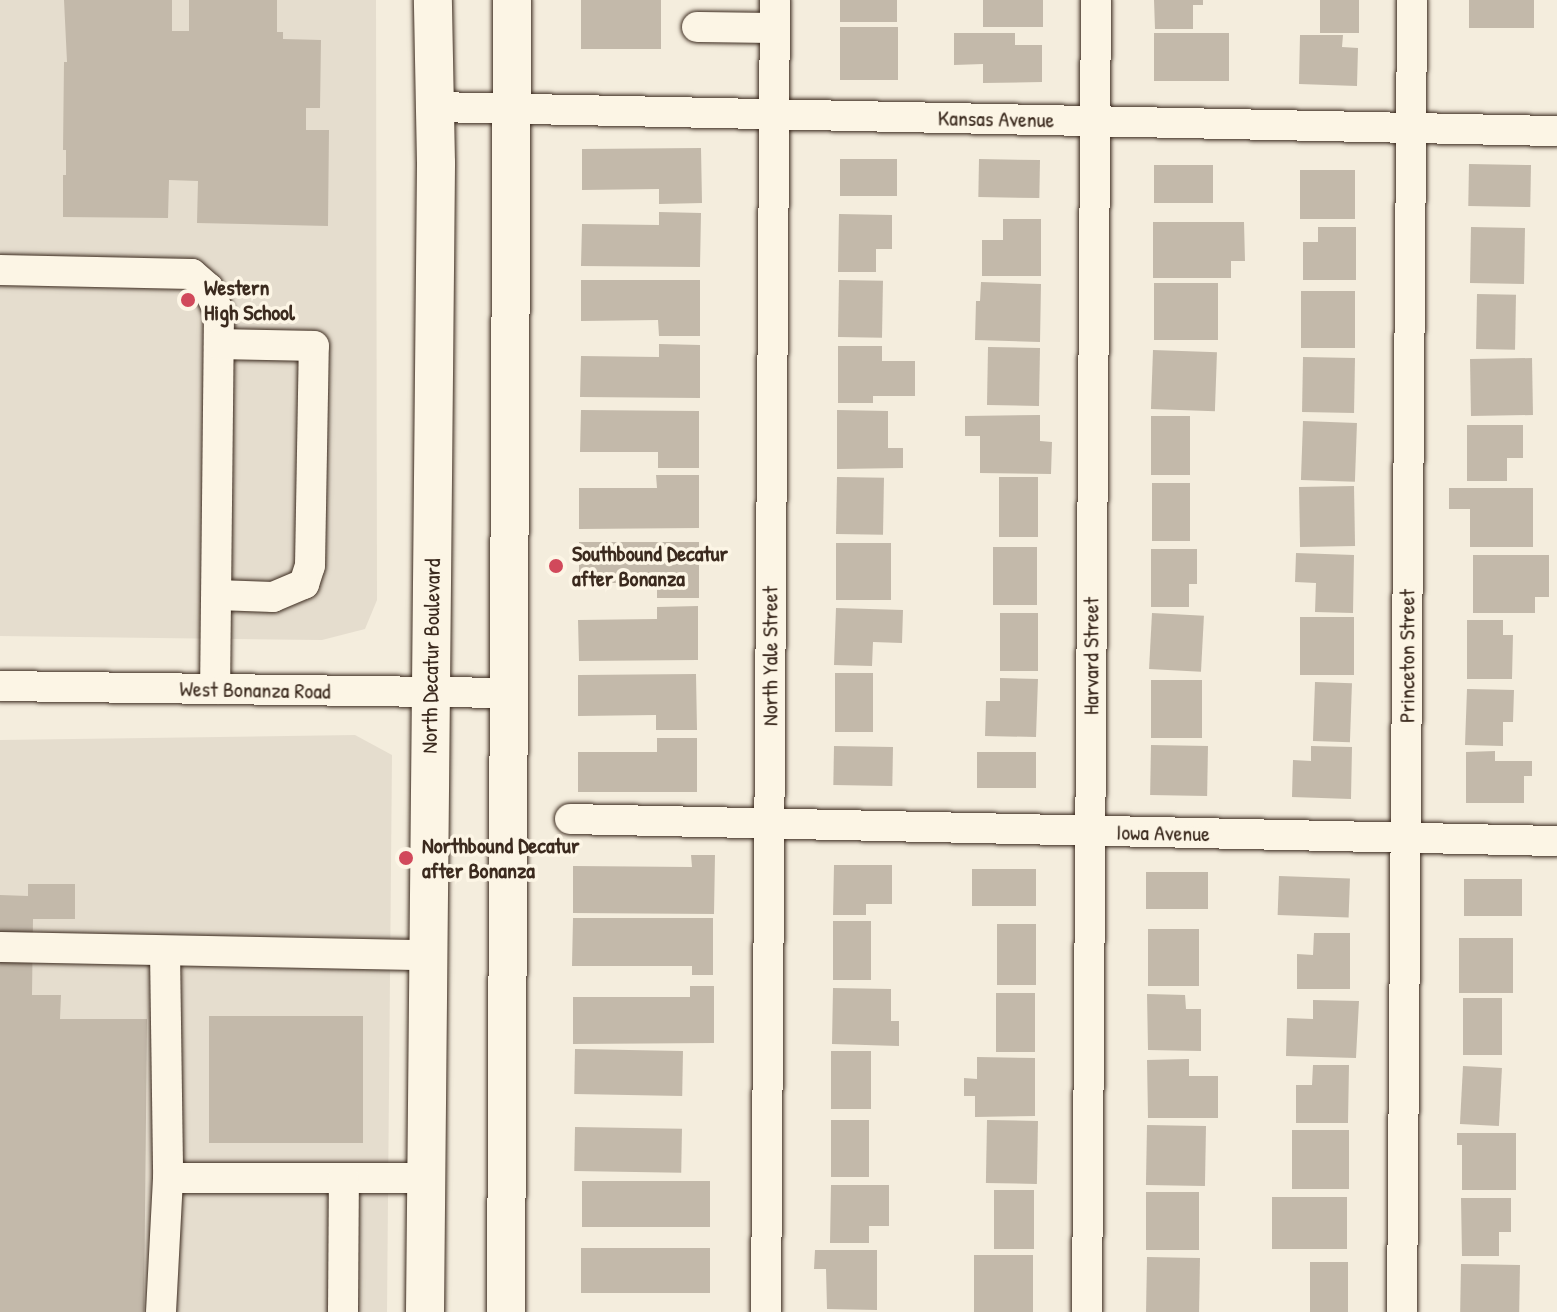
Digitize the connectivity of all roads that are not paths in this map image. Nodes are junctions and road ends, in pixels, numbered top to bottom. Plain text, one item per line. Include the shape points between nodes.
1 (433, 0) edge
2 (512, 0) edge
3 (1096, 0) edge
4 (1412, 0) edge
5 (775, 14) edge
6 (697, 27) dead end
7 (435, 107) junction
8 (512, 109) junction
9 (774, 114) junction
10 (1096, 121) junction
11 (1411, 128) junction
12 (1557, 131) edge
13 (0, 270) edge
14 (219, 344) junction
15 (217, 595) junction
16 (0, 686) edge
17 (215, 689) junction
18 (432, 693) junction
19 (510, 693) junction
20 (570, 819) dead end
21 (769, 825) junction
22 (1090, 831) junction
23 (1406, 838) junction
24 (1557, 841) edge
25 (0, 947) edge
26 (165, 951) junction
27 (426, 955) junction
28 (168, 1178) junction
29 (344, 1178) junction
30 (427, 1178) junction
31 (161, 1312) edge
32 (343, 1312) edge
33 (425, 1312) edge
34 (506, 1312) edge
35 (766, 1312) edge
36 (1087, 1312) edge
37 (1402, 1312) edge

1 - 7 main road, North Decatur Boulevard
2 - 8 main road
3 - 10 street, Harvard Street
4 - 11 street, Princeton Street
5 - 6 street
5 - 9 street, North Yale Street
7 - 8 street, Kansas Avenue
7 - 18 main road, North Decatur Boulevard
8 - 9 street, Kansas Avenue
8 - 19 main road
9 - 10 street, Kansas Avenue
9 - 21 street, North Yale Street
10 - 11 street, Kansas Avenue
10 - 22 street, Harvard Street
11 - 12 street, Kansas Avenue
11 - 23 street, Princeton Street
13 - 14 street via 192,274 208,288 219,313
14 - 15 street
14 - 15 street via 314,346 310,566 304,584 273,597
15 - 17 street
16 - 17 street, West Bonanza Road
17 - 18 street, West Bonanza Road
18 - 19 street, West Bonanza Road
18 - 27 main road, North Decatur Boulevard
19 - 34 main road
20 - 21 street, Iowa Avenue
21 - 22 street, Iowa Avenue
21 - 35 street, North Yale Street
22 - 23 street, Iowa Avenue
22 - 36 street, Harvard Street
23 - 24 street, Iowa Avenue
23 - 37 street, Princeton Street
25 - 26 street
26 - 27 street
26 - 28 street
27 - 30 main road, North Decatur Boulevard
28 - 29 street
28 - 31 street
29 - 30 street
29 - 32 street
30 - 33 main road, North Decatur Boulevard

